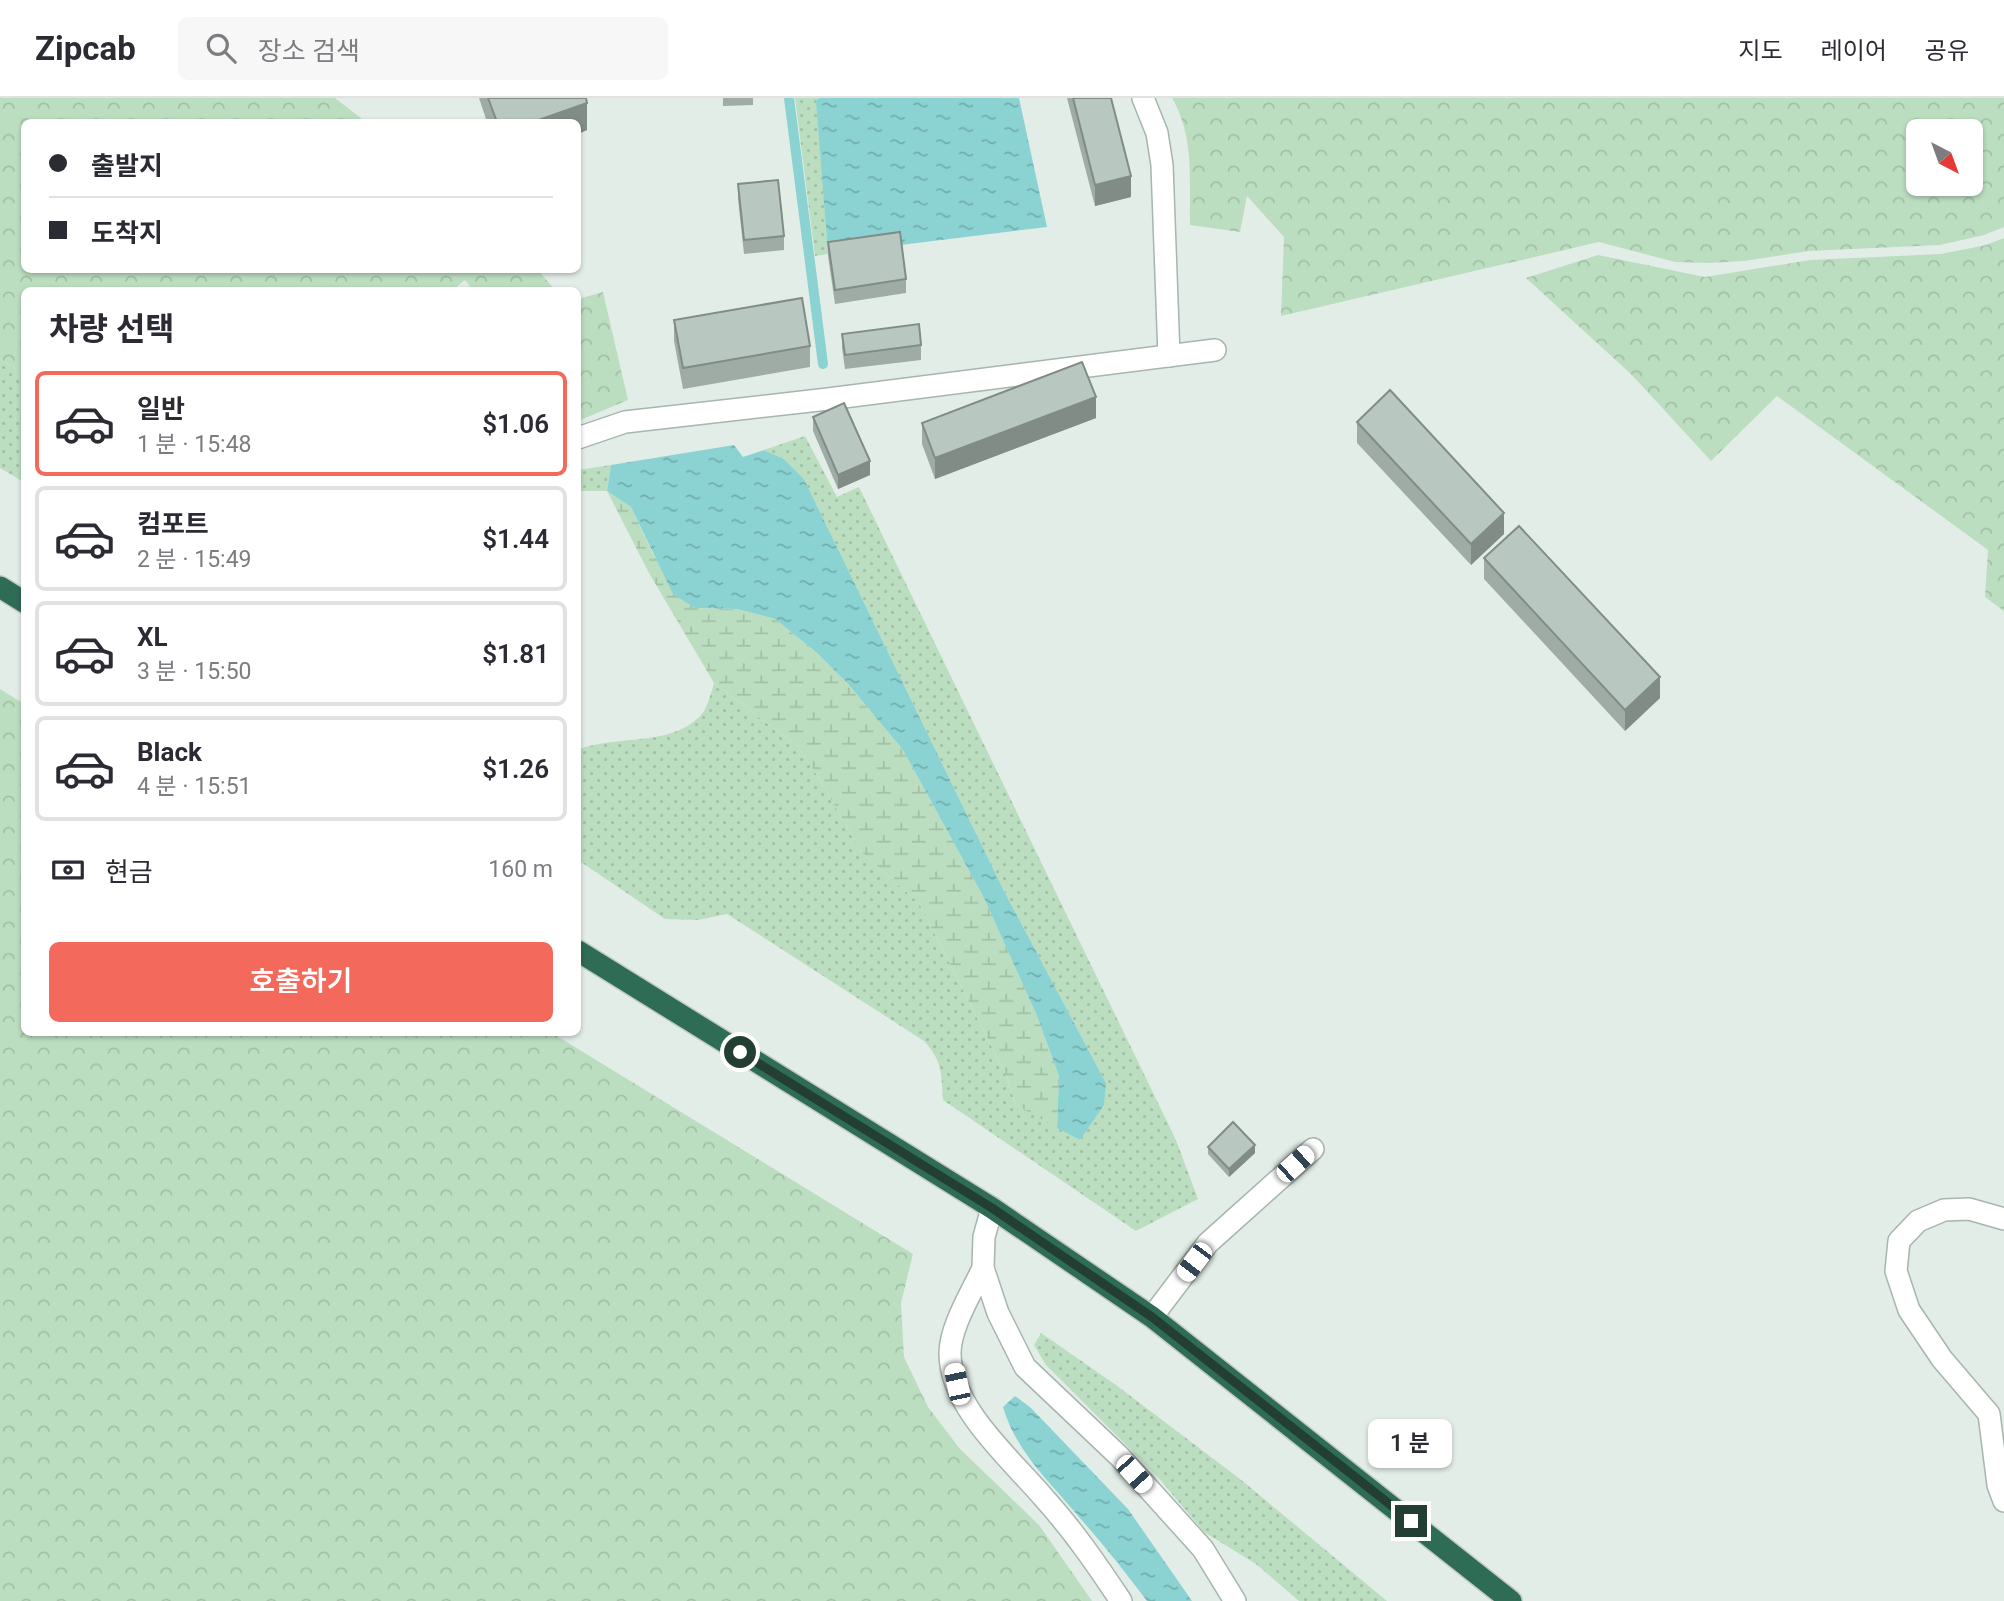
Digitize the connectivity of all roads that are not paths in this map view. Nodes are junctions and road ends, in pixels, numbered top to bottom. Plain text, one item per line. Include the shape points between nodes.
1 (1143, 98) edge
2 (1215, 350) dead end
3 (1169, 356) junction
4 (581, 437) edge
5 (0, 588) edge
6 (21, 600) edge
7 (581, 953) edge
8 (1313, 1149) dead end
9 (992, 1208) junction
10 (2004, 1219) edge
11 (982, 1268) junction
12 (1152, 1317) junction
13 (2004, 1501) edge
14 (1121, 1601) edge
15 (1235, 1601) edge
16 (1511, 1601) edge

1 - 3 street via 1157,133 1162,165
2 - 3 street
3 - 4 street via 625,422
5 - 6 highway
7 - 9 highway
8 - 12 street via 1208,1243
9 - 11 street
9 - 12 highway
10 - 13 street via 1956,1209 1918,1221 1899,1241 1896,1271 1909,1310 1942,1359 1989,1414
11 - 14 street via 956,1325 950,1352 957,1384 981,1429 1053,1508
11 - 15 street via 1025,1367 1119,1457 1203,1549
12 - 16 highway

